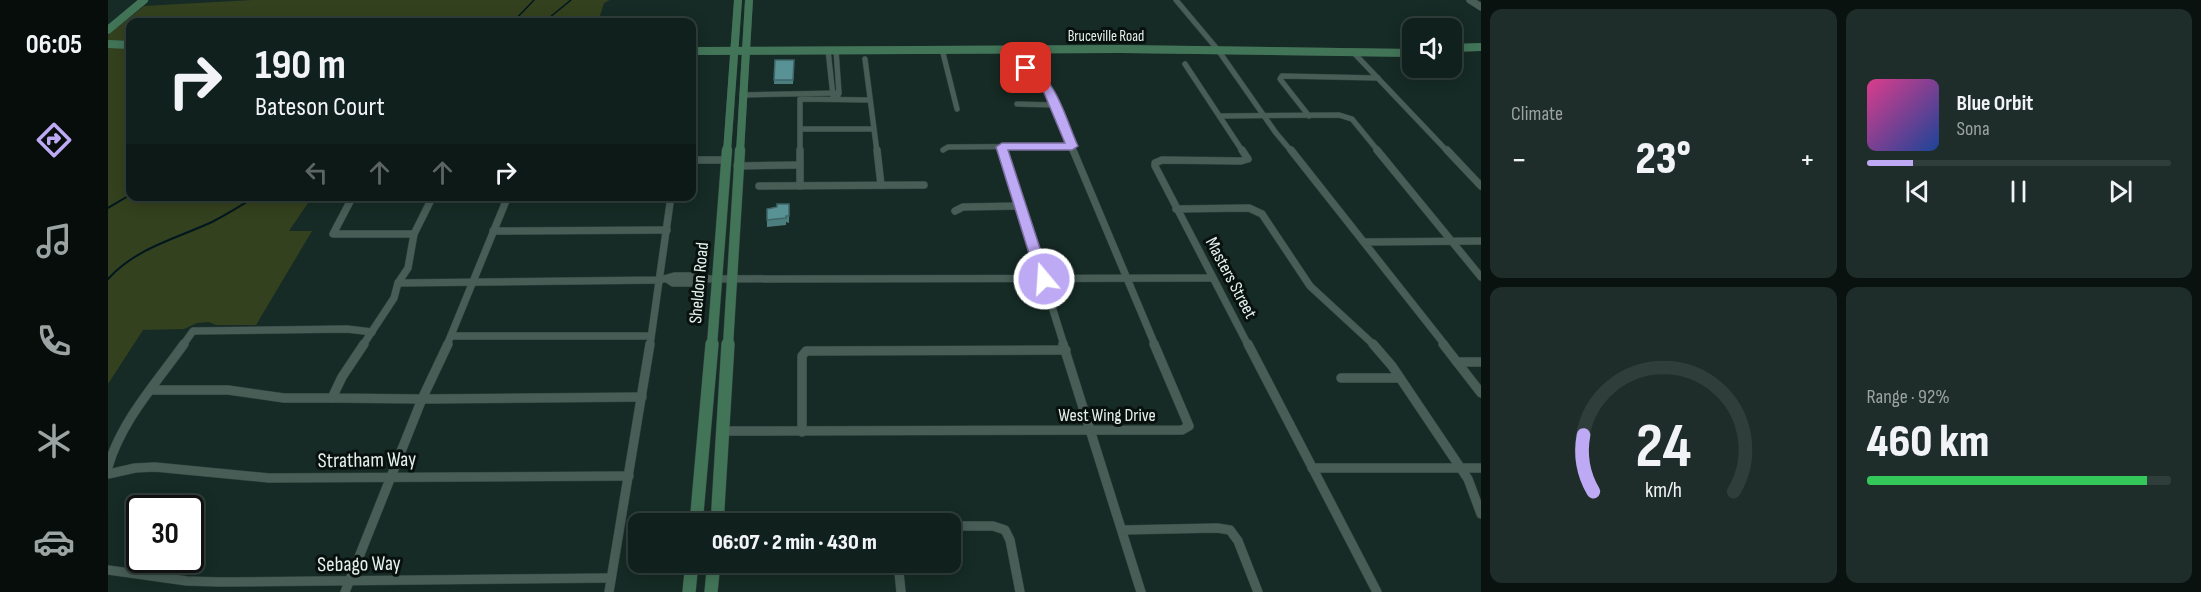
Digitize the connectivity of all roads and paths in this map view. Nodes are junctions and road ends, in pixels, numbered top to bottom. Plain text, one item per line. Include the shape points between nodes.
1 (133, 0) edge
2 (144, 0) edge
3 (738, 0) edge
4 (749, 0) edge
5 (1176, 0) edge
6 (108, 21) edge
7 (108, 30) edge
8 (108, 44) edge
9 (126, 45) edge
10 (895, 45) junction
11 (696, 46) edge
12 (1216, 47) junction
13 (1481, 47) edge
14 (733, 48) junction
15 (746, 48) junction
16 (1402, 48) edge
17 (942, 49) junction
18 (1462, 49) edge
19 (108, 50) edge
20 (832, 50) junction
21 (846, 50) junction
22 (126, 51) edge
23 (696, 51) edge
24 (1462, 51) edge
25 (1353, 52) junction
26 (1402, 52) edge
27 (1481, 52) edge
28 (864, 59) dead end
29 (1185, 64) dead end
30 (1026, 68) dead end
31 (1378, 78) junction
32 (742, 92) junction
33 (835, 93) junction
34 (869, 100) junction
35 (1017, 104) dead end
36 (1055, 105) junction
37 (957, 109) dead end
38 (1220, 116) junction
39 (1264, 116) junction
40 (1309, 116) junction
41 (801, 129) junction
42 (873, 129) junction
43 (1072, 146) junction
44 (1002, 147) junction
45 (943, 150) dead end
46 (696, 160) edge
47 (726, 160) junction
48 (738, 163) junction
49 (800, 163) junction
50 (881, 185) junction
51 (924, 185) dead end
52 (759, 186) dead end
53 (800, 186) junction
54 (1481, 186) edge
55 (350, 201) edge
56 (430, 201) edge
57 (506, 201) edge
58 (670, 201) edge
59 (1020, 206) junction
60 (1176, 209) junction
61 (955, 211) dead end
62 (667, 230) junction
63 (494, 231) junction
64 (414, 234) junction
65 (1481, 241) edge
66 (1364, 242) junction
67 (1451, 242) junction
68 (1481, 277) edge
69 (1127, 278) junction
70 (1212, 278) junction
71 (1044, 279) junction
72 (475, 280) junction
73 (664, 280) junction
74 (718, 280) junction
75 (732, 280) junction
76 (398, 283) junction
77 (372, 332) junction
78 (451, 336) junction
79 (651, 336) junction
80 (1066, 350) junction
81 (1457, 362) junction
82 (1481, 362) edge
83 (1341, 378) dead end
84 (1400, 378) junction
85 (151, 390) junction
86 (1481, 393) edge
87 (642, 397) junction
88 (332, 399) junction
89 (422, 399) junction
90 (721, 431) junction
91 (1090, 431) junction
92 (802, 432) junction
93 (108, 466) edge
94 (1311, 468) junction
95 (1481, 468) edge
96 (1461, 469) junction
97 (108, 474) edge
98 (629, 476) junction
99 (391, 477) junction
100 (697, 513) edge
101 (717, 513) edge
102 (1481, 514) edge
103 (961, 526) edge
104 (1122, 530) junction
105 (108, 570) edge
106 (691, 573) edge
107 (713, 573) edge
108 (899, 573) edge
109 (611, 578) junction
110 (347, 587) edge
111 (609, 592) edge
112 (689, 592) edge
113 (711, 592) edge
114 (901, 592) edge
115 (1020, 592) edge
116 (1141, 592) edge
117 (1258, 592) edge
118 (1377, 592) edge

1 - 6 main road
2 - 7 main road
3 - 14 main road, Sheldon Road
4 - 15 main road, Sheldon Road
5 - 12 street
8 - 9 main road
10 - 12 main road, Bruceville Road
10 - 15 main road, Bruceville Road
10 - 21 main road
11 - 14 main road, Bruceville Road
12 - 16 main road, Bruceville Road
12 - 17 main road, Bruceville Road
12 - 25 main road, Bruceville Road
12 - 39 street
13 - 18 main road
14 - 15 main road, Bruceville Road
14 - 23 main road, Bruceville Road
14 - 47 main road, Sheldon Road
15 - 20 main road, Bruceville Road
15 - 32 main road, Sheldon Road
17 - 21 main road, Bruceville Road
17 - 37 street
19 - 22 main road
20 - 21 main road, Bruceville Road
20 - 33 street
24 - 27 main road
25 - 26 main road, Bruceville Road
25 - 31 street
28 - 34 street
29 - 38 street, Masters Street
30 - 36 street, West Wing Drive via 1039,76
31 - 40 street via 1282,76 1280,79
31 - 54 street
32 - 33 street
32 - 48 main road, Sheldon Road
33 - 34 street
33 - 41 street via 800,99
34 - 42 street
35 - 36 street
36 - 43 street, West Wing Drive
38 - 39 street
38 - 60 street, Masters Street via 1248,159 1155,163
39 - 40 street
39 - 66 street
40 - 67 street via 1339,115 1352,119
41 - 42 street
41 - 49 street
42 - 50 street
43 - 44 street
43 - 69 street, West Wing Drive
44 - 45 street
44 - 59 street
46 - 47 street
47 - 74 main road, Sheldon Road
48 - 49 street
48 - 75 main road, Sheldon Road
49 - 53 street
50 - 51 street
50 - 53 street
52 - 53 street
55 - 64 street via 333,234
56 - 64 street
57 - 63 street
58 - 62 street
59 - 61 street via 963,207
59 - 71 street
60 - 70 street, Masters Street
60 - 84 street via 1257,210 1310,286 1373,342
62 - 63 street
62 - 73 street
63 - 72 street
64 - 76 street via 408,268
65 - 67 street
66 - 67 street
66 - 81 street
67 - 68 street
69 - 70 street
69 - 71 street
69 - 91 street, West Wing Drive via 1189,426 1182,430
70 - 94 street, Masters Street
71 - 75 street
71 - 80 street
72 - 73 street
72 - 76 street
72 - 78 street
73 - 74 street
73 - 79 street
74 - 75 street
74 - 100 main road, Sheldon Road
75 - 90 main road, Sheldon Road
76 - 77 street via 394,298
77 - 85 street via 193,331
77 - 88 street
78 - 79 street
78 - 89 street
79 - 87 street
80 - 91 street
80 - 92 street via 806,351 802,356
81 - 82 street
81 - 86 street
83 - 84 street
84 - 96 street
85 - 88 street via 228,390 284,398
85 - 93 street via 123,430
87 - 89 street
87 - 98 street
88 - 89 street
89 - 99 street
90 - 92 street, West Wing Drive
90 - 101 main road, Sheldon Road
91 - 92 street, West Wing Drive
91 - 104 street
94 - 96 street
94 - 118 street, Masters Street
95 - 96 street
96 - 102 street
97 - 99 street, Stratham Way via 155,466 269,478
98 - 99 street, Stratham Way
98 - 109 street
99 - 110 street
103 - 115 street via 1005,530
104 - 116 street
104 - 117 street via 1230,530
105 - 110 street, Sebago Way via 209,582
106 - 112 main road
107 - 113 main road
108 - 114 street
109 - 110 street, Sebago Way
109 - 111 street

